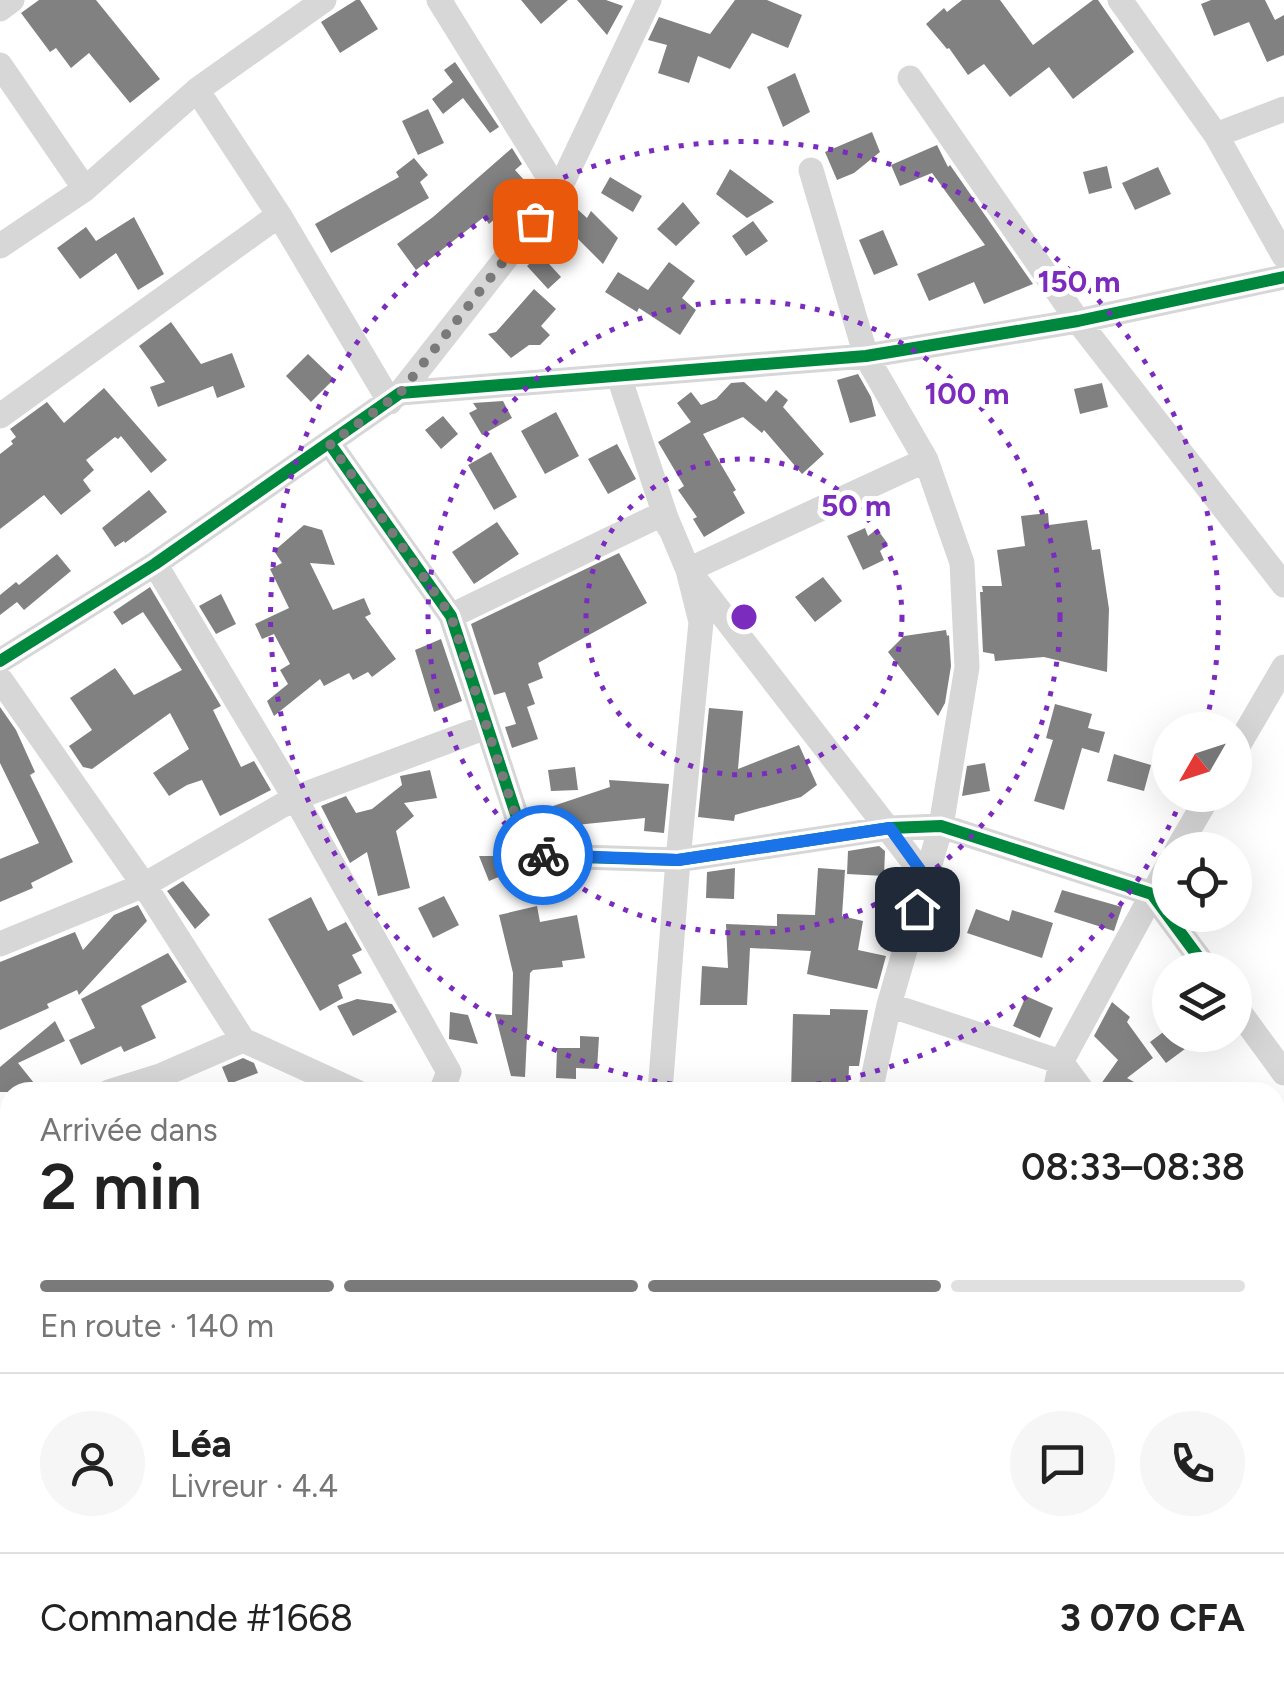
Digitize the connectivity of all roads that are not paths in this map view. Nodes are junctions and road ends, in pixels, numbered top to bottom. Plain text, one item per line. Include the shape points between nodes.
1 (12, 0) edge
2 (324, 0) edge
3 (439, 0) edge
4 (649, 0) edge
5 (1120, 0) edge
6 (0, 9) edge
7 (0, 65) edge
8 (910, 78) dead end
9 (197, 90) junction
10 (1284, 110) edge
11 (1216, 135) junction
12 (811, 170) dead end
13 (85, 189) junction
14 (558, 192) junction
15 (279, 215) junction
16 (0, 246) edge
17 (1284, 256) edge
18 (1284, 277) edge
19 (1078, 320) junction
20 (866, 356) junction
21 (619, 377) junction
22 (395, 397) junction
23 (0, 416) edge
24 (330, 444) junction
25 (926, 460) junction
26 (664, 513) junction
27 (155, 564) junction
28 (688, 570) junction
29 (1284, 584) edge
30 (451, 616) junction
31 (700, 622) junction
32 (0, 661) edge
33 (1284, 667) edge
34 (0, 678) edge
35 (1252, 722) edge
36 (486, 727) junction
37 (295, 798) junction
38 (941, 826) junction
39 (890, 828) junction
40 (678, 860) junction
41 (926, 878) junction
42 (144, 884) junction
43 (1152, 894) joint
44 (0, 944) edge
45 (889, 1005) junction
46 (1252, 1029) edge
47 (243, 1040) junction
48 (1061, 1062) junction
49 (1284, 1073) edge
50 (170, 1082) edge
51 (334, 1082) edge
52 (445, 1082) edge
53 (661, 1082) edge
54 (872, 1082) edge
55 (1057, 1082) edge
56 (1076, 1082) edge

1 - 6 street
2 - 9 street
3 - 14 street
4 - 14 street
5 - 11 street
7 - 13 street
8 - 19 street
9 - 13 street
9 - 15 street
10 - 11 street
11 - 17 street
12 - 20 street
13 - 16 street
14 - 22 street
15 - 22 street
15 - 23 street
18 - 19 street
19 - 20 street
19 - 29 street
20 - 21 street
20 - 25 street
21 - 22 street
21 - 26 street
22 - 24 street
24 - 27 street
24 - 30 street
25 - 28 street
25 - 38 street via 962,563 966,667
26 - 28 street
26 - 30 street
26 - 31 street
27 - 32 street
27 - 37 street
28 - 31 street
28 - 39 street
30 - 36 street
31 - 40 street
33 - 35 street
34 - 42 street
36 - 37 street
36 - 40 street via 533,853
37 - 42 street
37 - 52 street via 449,1072
38 - 39 street
38 - 41 street
38 - 43 street
39 - 40 street
39 - 41 street
40 - 53 street
41 - 45 street
42 - 44 street
42 - 47 street
43 - 48 street
45 - 48 street
45 - 54 street
46 - 49 street
47 - 50 street
47 - 51 street
48 - 55 street
48 - 56 street

